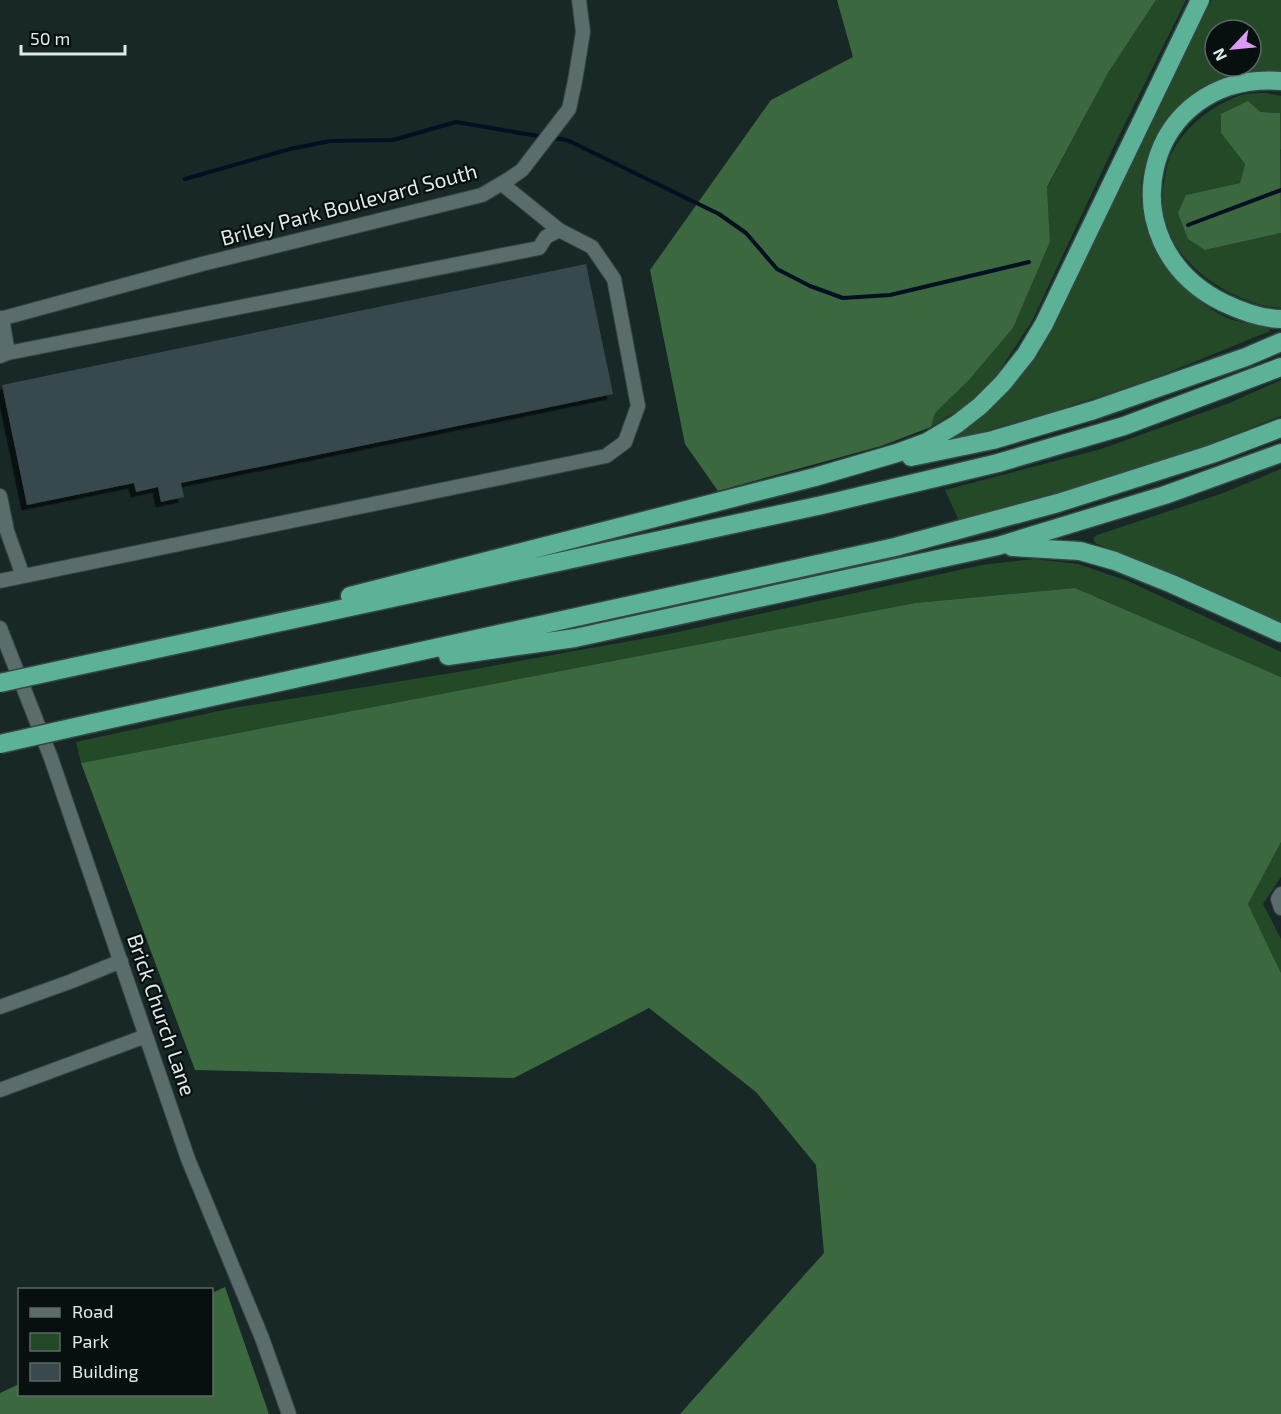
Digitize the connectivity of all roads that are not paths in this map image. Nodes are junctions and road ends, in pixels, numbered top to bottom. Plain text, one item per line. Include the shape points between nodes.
1 (579, 0) edge
2 (1200, 0) edge
3 (1281, 81) edge
4 (502, 184) junction
5 (559, 230) junction
6 (1, 318) edge
7 (1281, 319) edge
8 (1281, 342) edge
9 (4, 354) edge
10 (1281, 367) edge
11 (1281, 428) edge
12 (1281, 453) edge
13 (815, 477) junction
14 (0, 496) edge
15 (998, 546) junction
16 (23, 576) junction
17 (0, 581) edge
18 (0, 628) edge
19 (236, 632) junction
20 (1281, 633) edge
21 (303, 676) junction
22 (0, 683) edge
23 (0, 744) edge
24 (1281, 894) edge
25 (1281, 908) edge
26 (120, 961) junction
27 (0, 1007) edge
28 (146, 1036) junction
29 (0, 1090) edge
30 (289, 1414) edge

1 - 4 street, Briley Park Boulevard South via 583,32 569,109 522,170
2 - 13 highway via 1026,354 980,406 927,442
3 - 7 highway via 1246,82 1225,88 1197,102 1179,119 1162,144 1153,170 1152,210 1161,243 1181,273 1210,296 1240,310
4 - 5 street
4 - 6 street, Briley Park Boulevard South via 482,195
5 - 9 street via 546,237 539,248
5 - 16 street via 592,247 614,279 638,406 625,442 606,456
6 - 9 street
8 - 13 highway via 1094,411 993,440
10 - 19 highway via 1124,426 998,463
11 - 21 highway via 1058,503 895,547
12 - 15 highway via 1165,495
13 - 19 highway via 368,591
14 - 16 street
15 - 20 highway via 1080,550 1172,584
15 - 21 highway via 575,638
16 - 17 street
18 - 26 street, Brick Church Lane via 51,758
19 - 22 highway, bridge
21 - 23 highway, bridge
24 - 25 street
26 - 27 street
26 - 28 street, Brick Church Lane
28 - 29 street
28 - 30 street, Brick Church Lane via 188,1159

